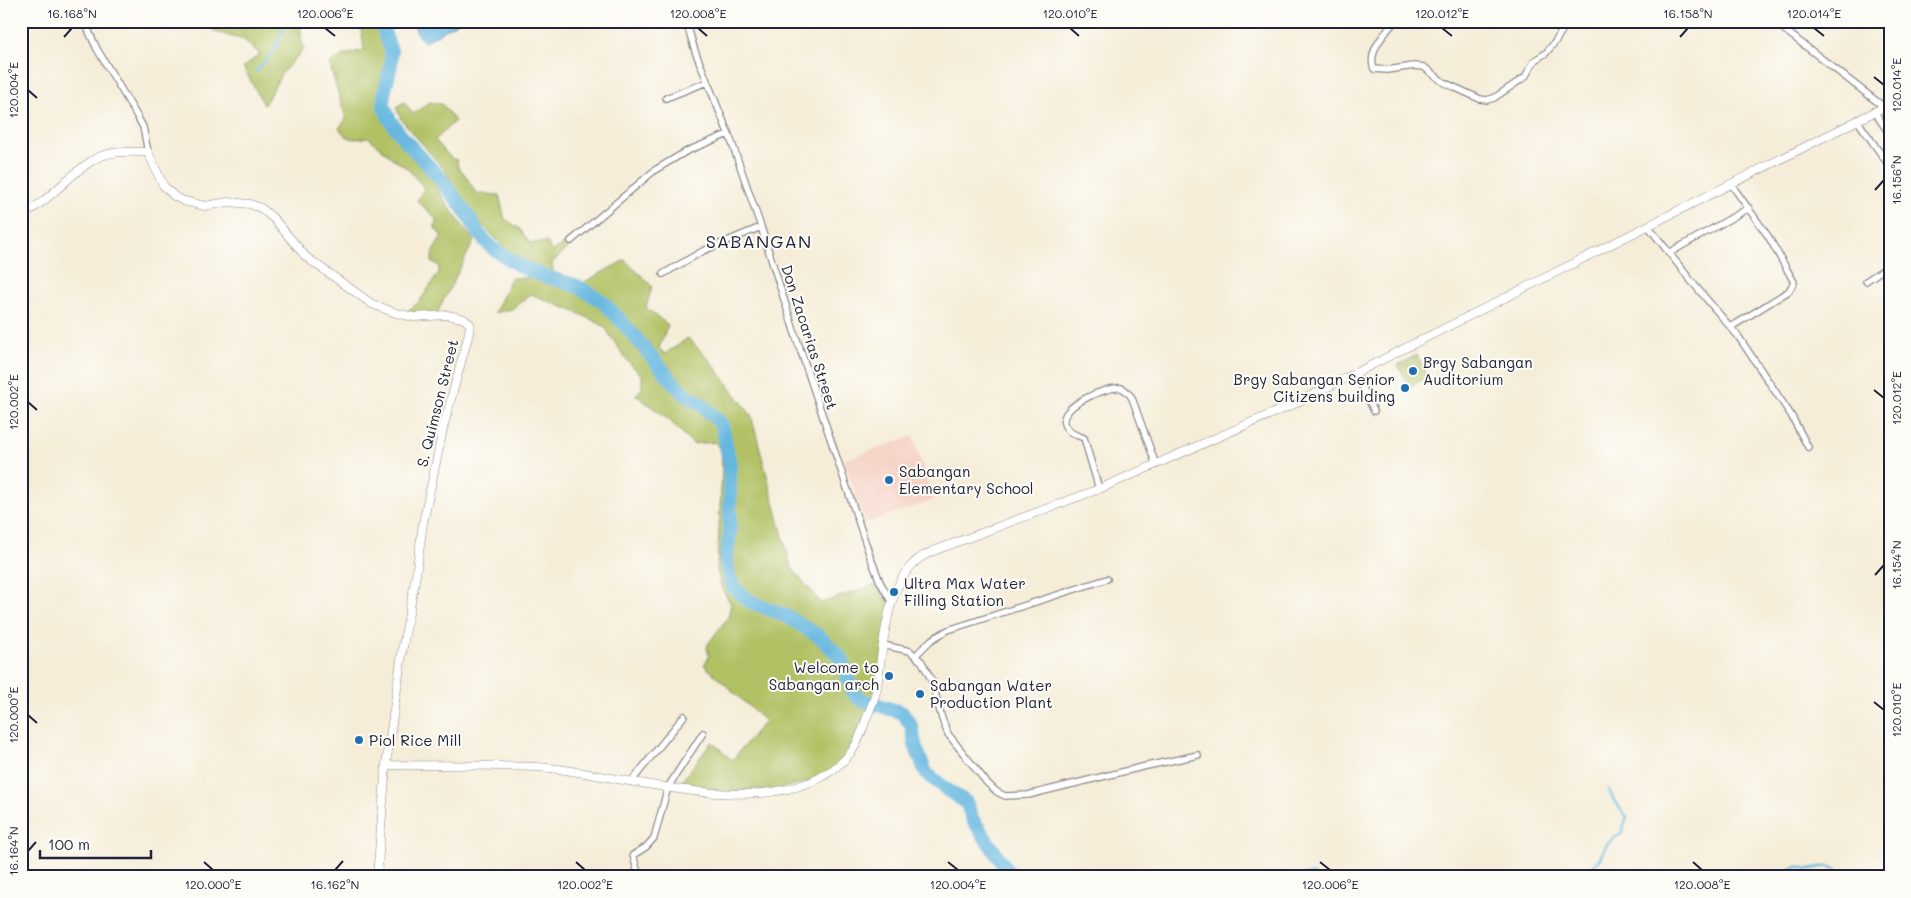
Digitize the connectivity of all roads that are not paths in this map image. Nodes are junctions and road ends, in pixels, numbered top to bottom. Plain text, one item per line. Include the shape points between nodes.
1 (686, 21) edge
2 (1395, 21) edge
3 (1568, 21) edge
4 (1774, 21) edge
5 (86, 25) dead end
6 (707, 82) junction
7 (666, 98) dead end
8 (1887, 106) edge
9 (1874, 111) junction
10 (1857, 120) junction
11 (728, 134) junction
12 (1890, 135) edge
13 (148, 152) junction
14 (1890, 166) edge
15 (1731, 184) junction
16 (1749, 208) junction
17 (21, 215) edge
18 (1648, 226) junction
19 (761, 227) junction
20 (571, 242) dead end
21 (1669, 253) junction
22 (1890, 265) edge
23 (663, 274) dead end
24 (1866, 282) dead end
25 (1731, 327) junction
26 (1356, 374) junction
27 (1374, 411) dead end
28 (1808, 447) dead end
29 (1156, 465) junction
30 (1099, 489) junction
31 (1107, 579) dead end
32 (892, 603) junction
33 (883, 645) junction
34 (916, 655) junction
35 (684, 716) dead end
36 (703, 733) dead end
37 (1198, 754) dead end
38 (386, 765) junction
39 (630, 782) junction
40 (668, 788) junction
41 (377, 877) edge
42 (639, 877) edge

1 - 6 street, Don Zacarias Street
2 - 3 street via 1375,50 1374,69 1424,67 1460,91 1487,100 1525,77
4 - 8 street
5 - 13 street via 143,127
6 - 7 street
6 - 11 street, Don Zacarias Street
8 - 9 street
9 - 10 street
9 - 12 street
10 - 14 street
10 - 15 street
11 - 19 street, Don Zacarias Street
11 - 20 street via 687,151 655,170
13 - 17 street via 95,158 40,204
13 - 38 street, S. Quimson Street via 163,185 174,196 205,206 228,202 262,208 306,257 372,304 414,317 457,316 470,324 423,524
15 - 16 street
15 - 18 street
16 - 21 street
16 - 25 street via 1794,282 1789,291
18 - 21 street
18 - 26 street
19 - 23 street via 703,251
19 - 32 street, Don Zacarias Street via 870,556
21 - 25 street
22 - 24 street
25 - 28 street via 1791,415
26 - 27 street
26 - 29 street
29 - 30 street
29 - 30 street via 1132,398 1123,388 1112,388 1080,400 1066,413 1064,422 1070,432 1084,438
30 - 32 street via 929,553 906,573
31 - 34 street via 948,630 931,640
32 - 33 street
33 - 34 street via 904,648
33 - 40 street via 875,694 860,737 851,752 829,773 787,790 759,793
34 - 37 street via 932,681 948,734 987,783 1005,796 1028,795
35 - 39 street
36 - 40 street
38 - 39 street via 548,768
38 - 41 street, S. Quimson Street
39 - 40 street
40 - 42 street via 654,838 633,855

